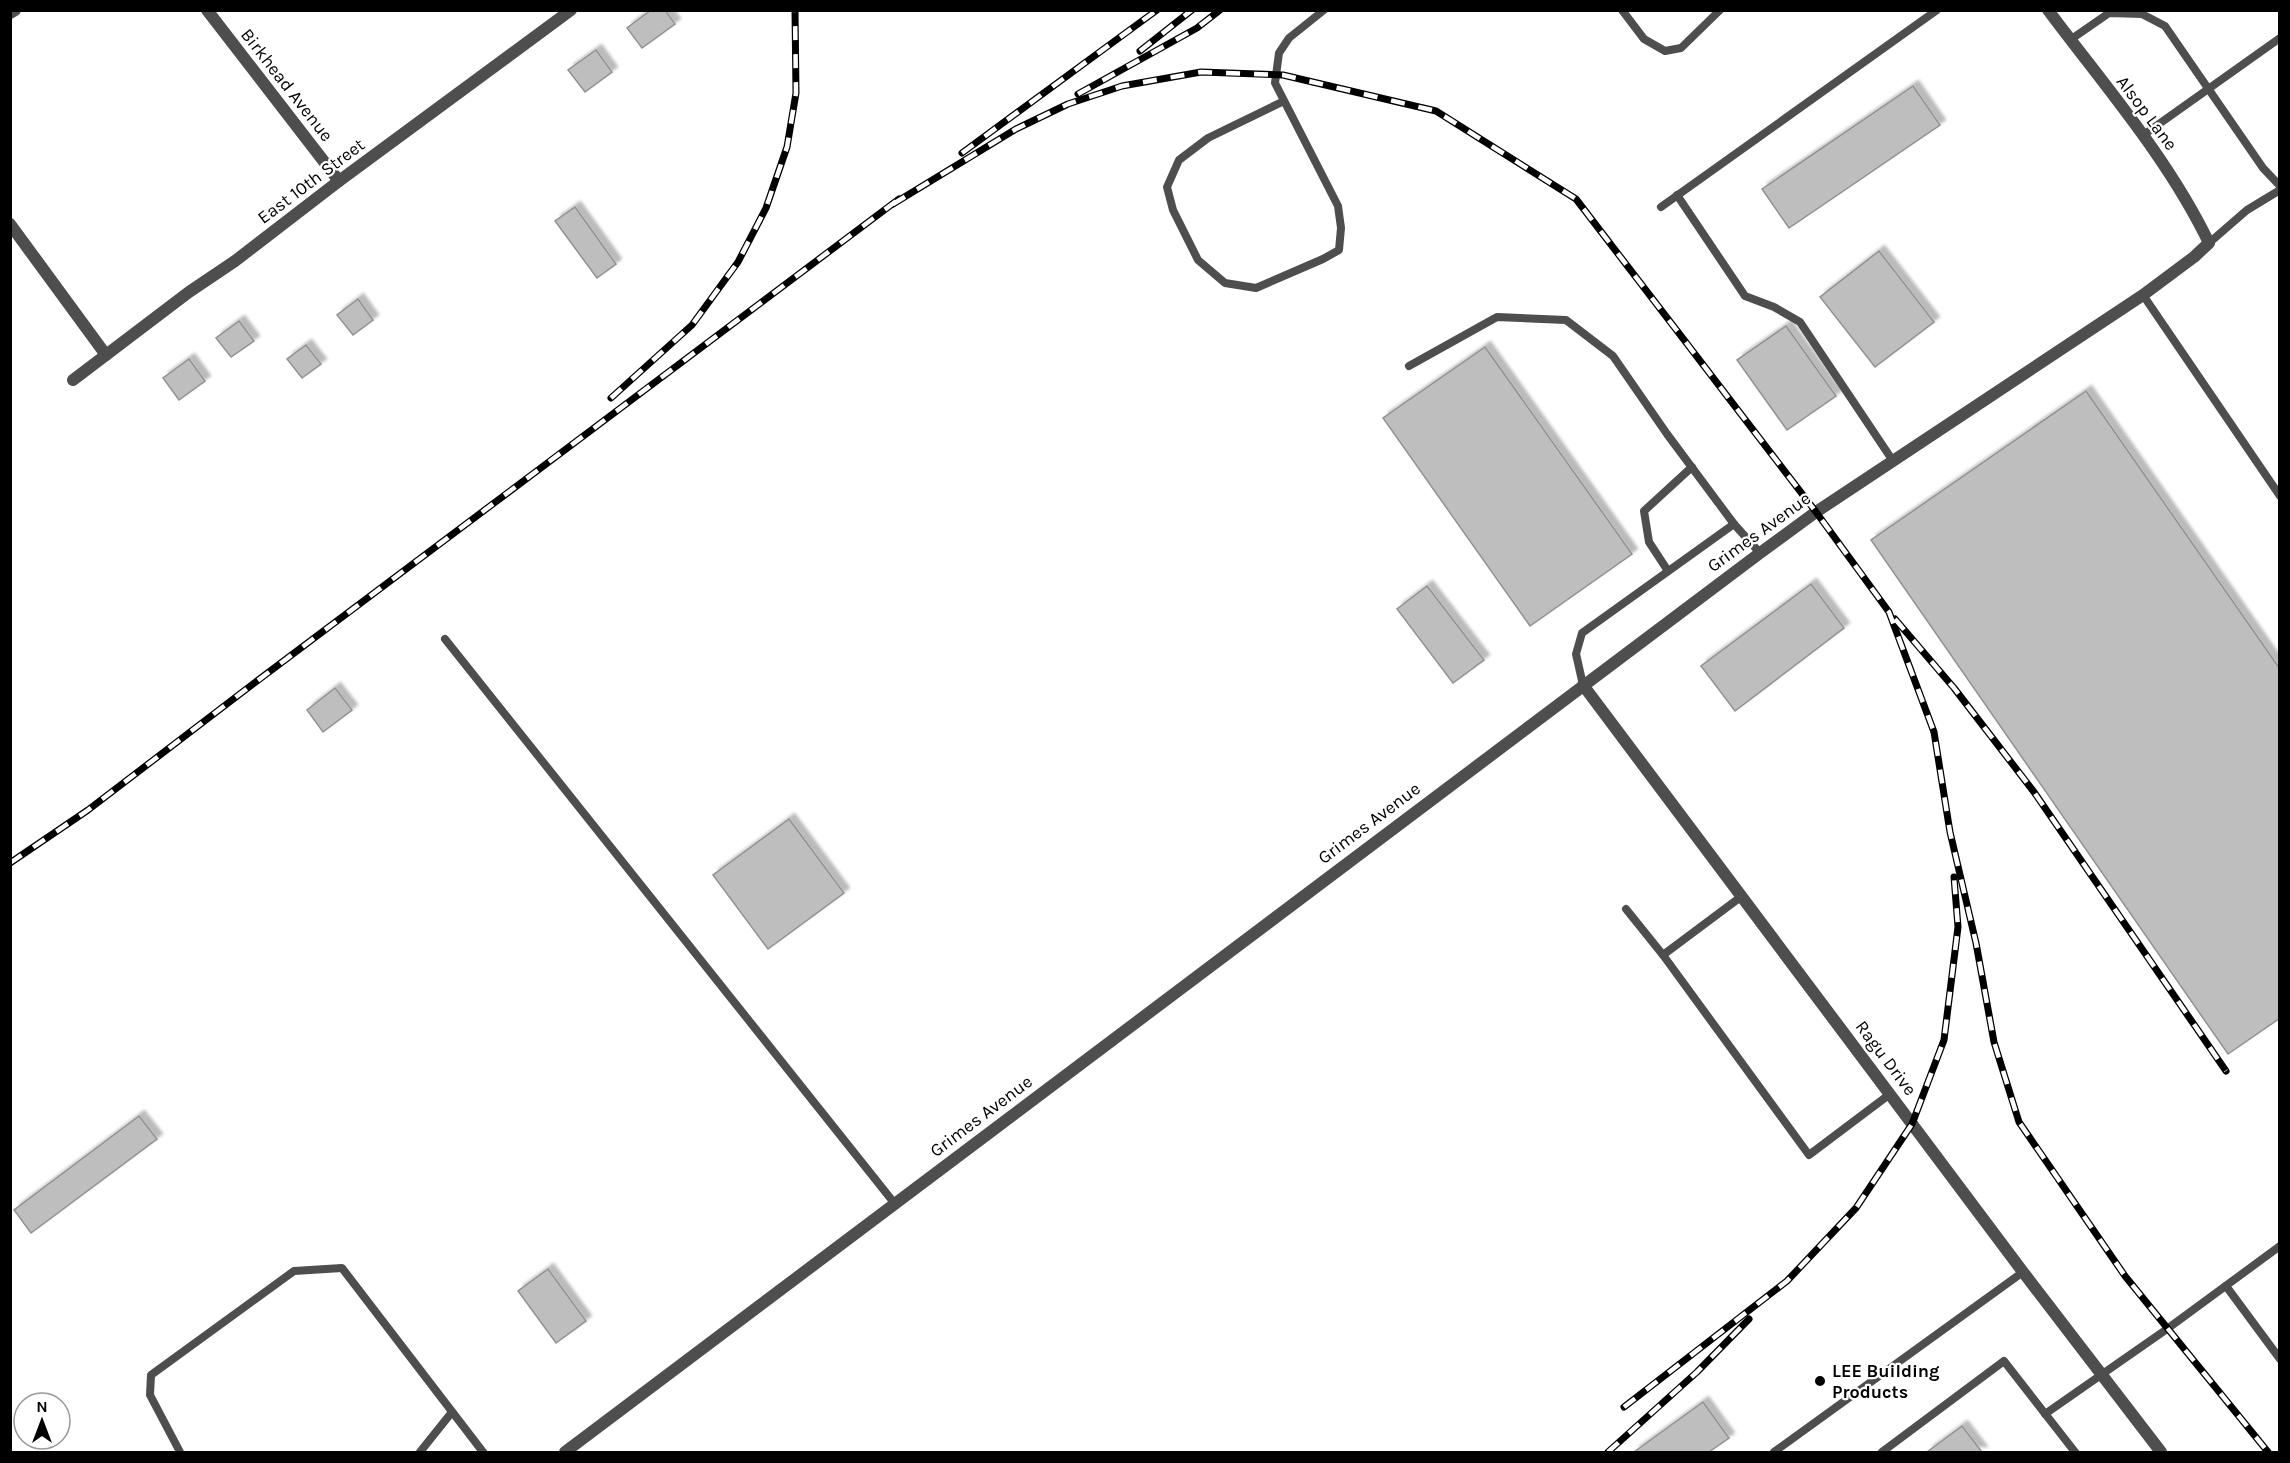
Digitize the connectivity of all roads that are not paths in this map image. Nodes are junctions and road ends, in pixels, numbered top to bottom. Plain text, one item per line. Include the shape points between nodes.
1 (15, 10) edge
2 (207, 10) edge
3 (571, 10) edge
4 (1324, 10) edge
5 (1622, 10) edge
6 (1720, 10) edge
7 (1937, 10) edge
8 (2048, 10) edge
9 (10, 14) edge
10 (2280, 38) edge
11 (2070, 40) junction
12 (2209, 89) junction
13 (1284, 101) junction
14 (2142, 136) junction
15 (339, 181) junction
16 (2280, 188) edge
17 (1677, 195) junction
18 (1661, 207) dead end
19 (10, 224) edge
20 (2209, 243) junction
21 (2143, 295) junction
22 (106, 355) junction
23 (1409, 366) dead end
24 (73, 380) dead end
25 (1893, 461) junction
26 (1692, 467) junction
27 (2280, 496) edge
28 (1734, 524) junction
29 (1760, 553) junction
30 (1668, 571) junction
31 (445, 639) dead end
32 (1583, 685) junction
33 (1742, 896) junction
34 (1626, 909) dead end
35 (1663, 955) junction
36 (1890, 1095) junction
37 (895, 1204) junction
38 (2280, 1246) edge
39 (2023, 1272) junction
40 (2226, 1286) junction
41 (2280, 1359) edge
42 (2102, 1373) junction
43 (452, 1412) junction
44 (2045, 1414) junction
45 (180, 1452) edge
46 (420, 1452) edge
47 (483, 1452) edge
48 (565, 1452) edge
49 (1774, 1452) edge
50 (1882, 1452) edge
51 (2075, 1452) edge
52 (2161, 1452) edge

1 - 9 street
2 - 15 street, Birkhead Avenue
3 - 15 street, East 10th Street
4 - 13 lane via 1289,38 1279,52 1275,83
5 - 6 lane via 1644,39 1665,51 1680,48
7 - 17 lane
8 - 11 street, Alsop Lane
10 - 12 lane
11 - 12 lane via 2109,13 2142,14 2165,26
11 - 14 street, Alsop Lane
12 - 14 lane
12 - 16 lane
13 - 13 lane via 1338,206 1339,250 1256,288 1225,284 1198,260 1173,210 1167,187 1179,160 1208,138
14 - 20 street, Alsop Lane via 2184,197
15 - 22 street, East 10th Street
16 - 20 lane
17 - 18 lane
17 - 25 lane via 1745,296 1800,322
19 - 22 street
20 - 21 street, Grimes Avenue
21 - 25 street, Grimes Avenue
21 - 27 lane
22 - 24 street, East 10th Street
23 - 26 lane via 1497,317 1566,320 1613,356
25 - 29 street, Grimes Avenue
26 - 28 lane
26 - 30 lane via 1644,511 1649,542
28 - 29 lane
28 - 30 lane
29 - 32 street, Grimes Avenue
30 - 32 lane via 1582,633 1576,654
31 - 37 lane
32 - 33 street, Ragu Drive
32 - 37 street, Grimes Avenue
33 - 35 lane
33 - 36 street, Ragu Drive
34 - 35 lane
35 - 36 lane via 1809,1155
36 - 39 street, Ragu Drive
37 - 48 street, Grimes Avenue
38 - 40 lane
39 - 42 street, Ragu Drive
39 - 49 lane
40 - 41 lane
40 - 42 lane
42 - 44 lane
42 - 52 street, Ragu Drive
43 - 45 lane via 342,1268 294,1271 151,1375 150,1395
43 - 46 lane
43 - 47 lane
44 - 50 lane via 2004,1360
44 - 51 lane

